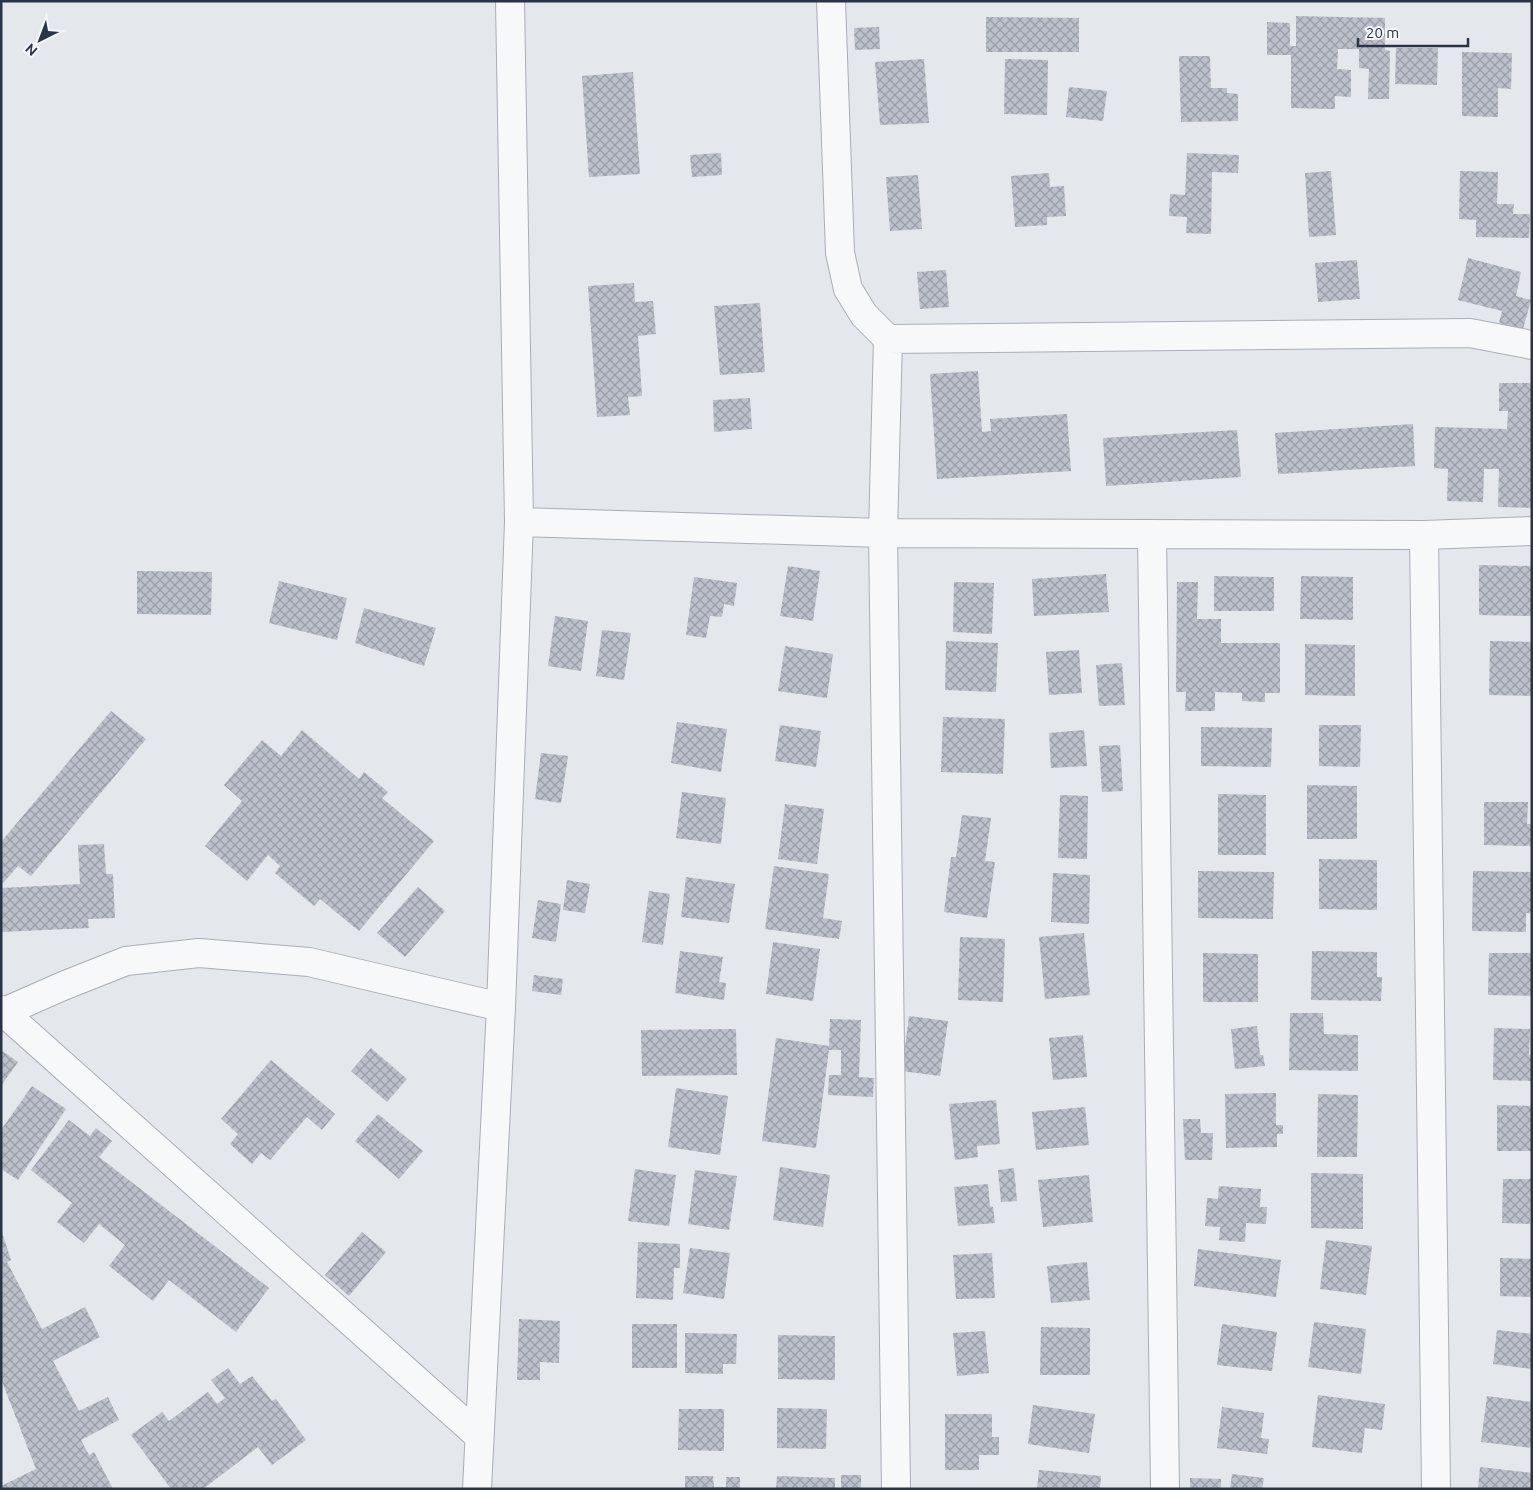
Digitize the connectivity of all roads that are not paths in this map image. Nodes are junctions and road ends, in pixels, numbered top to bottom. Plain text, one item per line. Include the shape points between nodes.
1 (510, 1) edge
2 (831, 1) edge
3 (888, 339) junction
4 (1532, 345) edge
5 (519, 522) junction
6 (1532, 531) edge
7 (883, 533) junction
8 (1152, 534) junction
9 (1424, 535) junction
10 (501, 1007) junction
11 (3, 1011) edge
12 (479, 1436) junction
13 (477, 1489) edge
14 (896, 1489) edge
15 (1165, 1489) edge
16 (1436, 1489) edge

1 - 5 street
2 - 3 street via 840,253 848,289 864,315
3 - 4 street via 1470,334
3 - 7 street
5 - 7 street
5 - 10 street
6 - 9 street
7 - 8 street
7 - 14 street
8 - 9 street
8 - 15 street
9 - 16 street
10 - 11 street via 309,962 199,953 126,961
10 - 12 street
11 - 12 street
12 - 13 street

